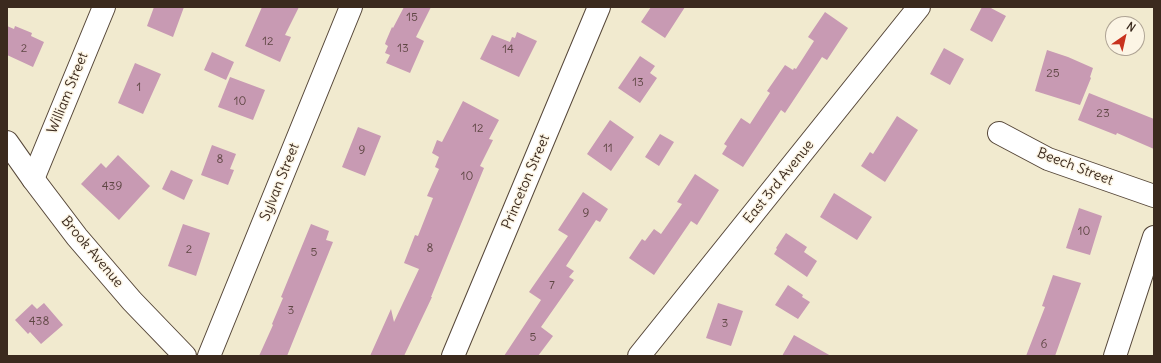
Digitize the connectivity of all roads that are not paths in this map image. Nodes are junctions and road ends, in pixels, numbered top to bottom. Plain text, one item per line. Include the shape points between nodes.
1 (104, 7) edge
2 (351, 7) edge
3 (599, 7) edge
4 (920, 7) edge
5 (998, 133) dead end
6 (7, 142) edge
7 (33, 179) junction
8 (1154, 196) edge
9 (1154, 237) edge
10 (185, 356) edge
11 (209, 356) edge
12 (453, 356) edge
13 (638, 356) edge
14 (1115, 356) edge

1 - 7 street, William Street
2 - 11 street, Sylvan Street
3 - 12 street, Princeton Street
4 - 13 street, East 3rd Avenue
5 - 8 street, Beech Street via 1048,159
6 - 7 street, Brook Avenue
7 - 10 street, Brook Avenue via 77,237 132,301
9 - 14 street

